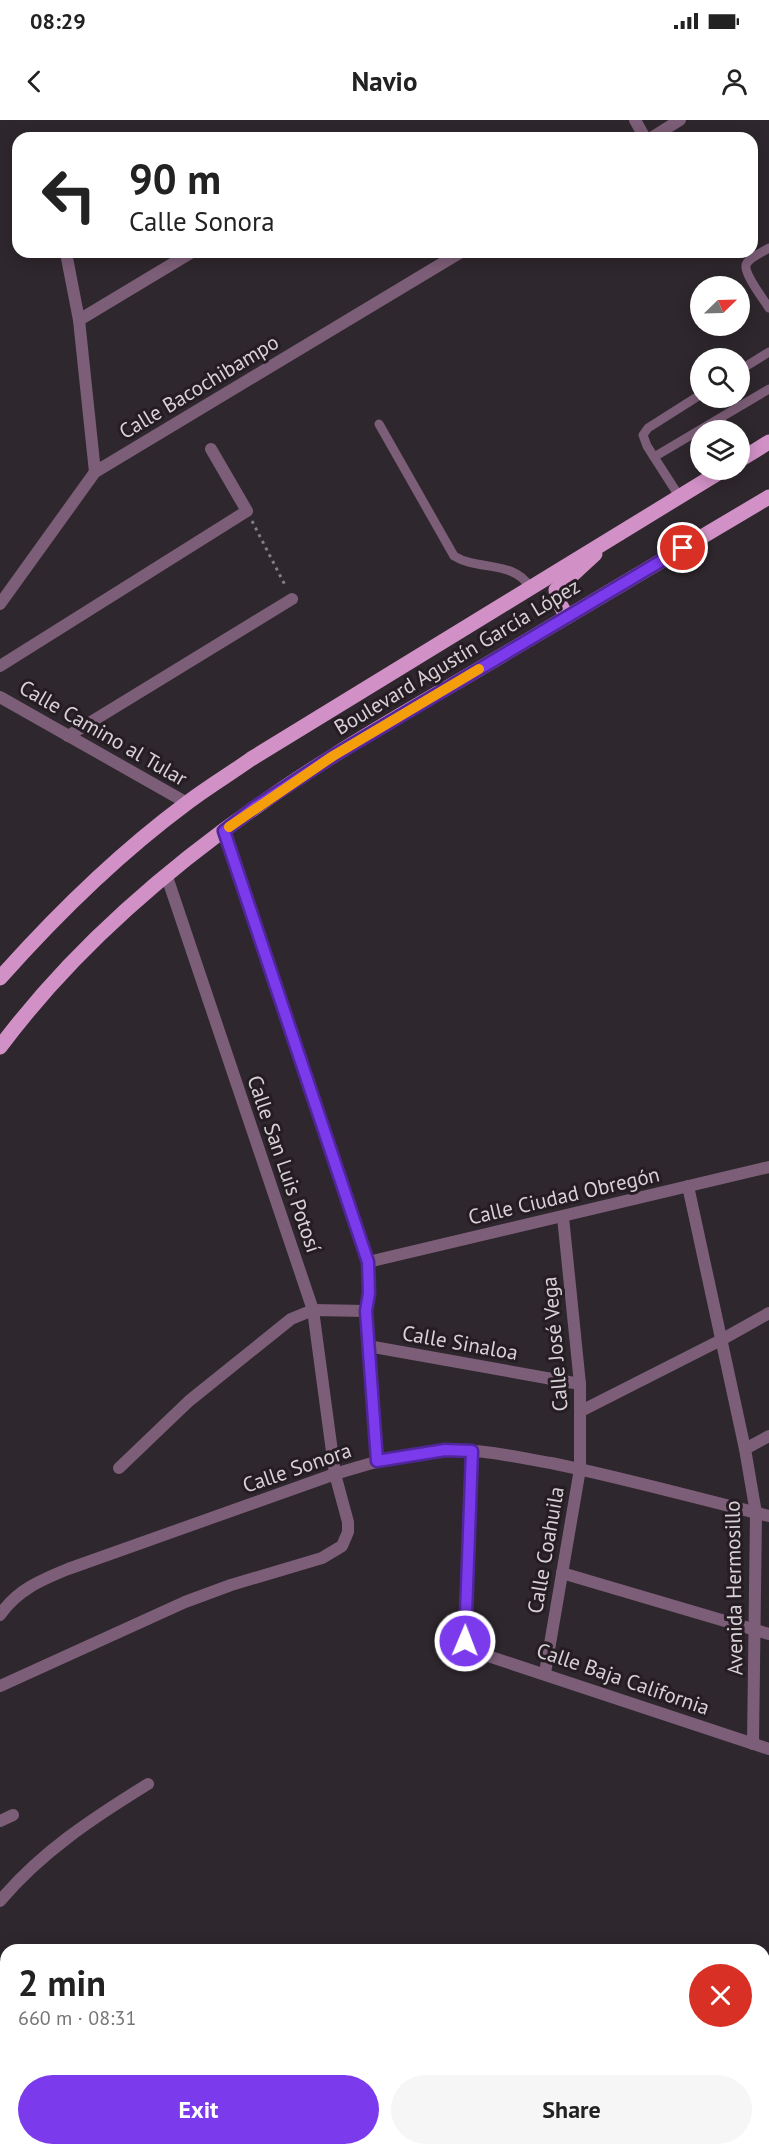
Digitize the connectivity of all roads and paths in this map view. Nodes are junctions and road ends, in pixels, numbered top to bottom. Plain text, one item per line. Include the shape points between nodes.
1 (680, 120) edge
2 (661, 132) edge
3 (67, 258) dead end
4 (182, 258) edge
5 (451, 258) edge
6 (754, 258) edge
7 (767, 302) edge
8 (79, 320) junction
9 (769, 352) edge
10 (750, 364) edge
11 (769, 389) edge
12 (690, 402) edge
13 (379, 423) dead end
14 (769, 442) edge
15 (211, 449) dead end
16 (750, 454) edge
17 (654, 457) junction
18 (95, 472) junction
19 (706, 480) edge
20 (769, 489) edge
21 (679, 496) junction
22 (769, 497) edge
23 (247, 511) junction
24 (741, 513) junction
25 (604, 542) junction
26 (530, 587) junction
27 (292, 599) joint
28 (0, 604) edge
29 (567, 616) junction
30 (0, 666) edge
31 (0, 697) edge
32 (68, 736) junction
33 (187, 803) junction
34 (224, 831) junction
35 (166, 874) junction
36 (0, 978) edge
37 (0, 1047) edge
38 (769, 1167) edge
39 (688, 1186) junction
40 (563, 1217) junction
41 (368, 1262) junction
42 (313, 1310) junction
43 (366, 1311) junction
44 (769, 1313) edge
45 (721, 1340) junction
46 (368, 1346) junction
47 (580, 1384) junction
48 (581, 1411) junction
49 (769, 1436) edge
50 (745, 1449) junction
51 (472, 1451) junction
52 (377, 1461) junction
53 (119, 1468) dead end
54 (580, 1469) junction
55 (335, 1474) junction
56 (756, 1513) junction
57 (769, 1516) edge
58 (562, 1573) junction
59 (0, 1615) edge
60 (755, 1631) junction
61 (769, 1634) edge
62 (544, 1673) junction
63 (0, 1686) edge
64 (753, 1744) junction
65 (769, 1749) edge
66 (148, 1784) dead end
67 (13, 1815) dead end
68 (0, 1821) edge
69 (0, 1901) edge

1 - 2 street
3 - 8 street
4 - 8 street
5 - 18 street, Calle Bacochibampo
6 - 7 lane via 746,268
8 - 18 street
9 - 10 lane
11 - 17 lane
12 - 17 lane via 645,431 644,439
13 - 26 lane via 454,556 474,564 507,569 521,576
14 - 16 main road
15 - 23 street
17 - 21 lane
18 - 28 street, Calle Bacochibampo
19 - 21 main road, Boulevard Agustín García López
20 - 24 main road
21 - 25 main road, Boulevard Agustín García López
22 - 24 main road, Boulevard Agustín García López
23 - 27 path
23 - 30 street
24 - 29 main road, Boulevard Agustín García López
25 - 26 main road, Boulevard Agustín García López
25 - 29 main road via 556,590
26 - 33 main road, Boulevard Agustín García López via 251,759
27 - 32 street
29 - 34 main road, Boulevard Agustín García López via 333,756
31 - 32 street, Calle Camino al Tular
32 - 33 street, Calle Camino al Tular
33 - 36 main road, Boulevard Agustín García López via 111,865
34 - 35 main road, Boulevard Agustín García López
34 - 41 street
35 - 37 main road, Boulevard Agustín García López via 91,942 30,1007
35 - 42 street, Calle San Luis Potosí
38 - 39 street, Calle Ciudad Obregón
39 - 40 street, Calle Ciudad Obregón
39 - 45 street, Avenida Hermosillo
40 - 41 street, Calle Ciudad Obregón
40 - 47 street, Calle José Vega
41 - 43 street
42 - 43 street
42 - 53 street via 291,1319 189,1401
42 - 55 street, Calle San Luis Potosí
43 - 46 street
44 - 45 street
45 - 48 street
45 - 50 street, Avenida Hermosillo
46 - 47 street, Calle Sinaloa
46 - 52 street
47 - 48 street, Calle José Vega
48 - 54 street, Calle José Vega
49 - 50 street
50 - 56 street, Avenida Hermosillo
51 - 52 street, Calle Sonora via 445,1450
51 - 54 street, Calle Sonora
51 - 62 street, Calle Baja California via 466,1645 477,1653
52 - 55 street, Calle Sonora
54 - 56 street, Calle Sonora
54 - 58 street, Calle Coahuila
55 - 59 street, Calle Sonora via 39,1581 13,1598
55 - 63 street, Calle San Luis Potosí via 348,1522 342,1546 322,1558 184,1602
56 - 57 street, Calle Sonora
56 - 60 street, Avenida Hermosillo
58 - 60 street
58 - 62 street, Calle Coahuila
60 - 61 street
60 - 64 street, Avenida Hermosillo
62 - 64 street, Calle Baja California
64 - 65 street, Calle Baja California
66 - 69 street via 63,1839
67 - 68 street

